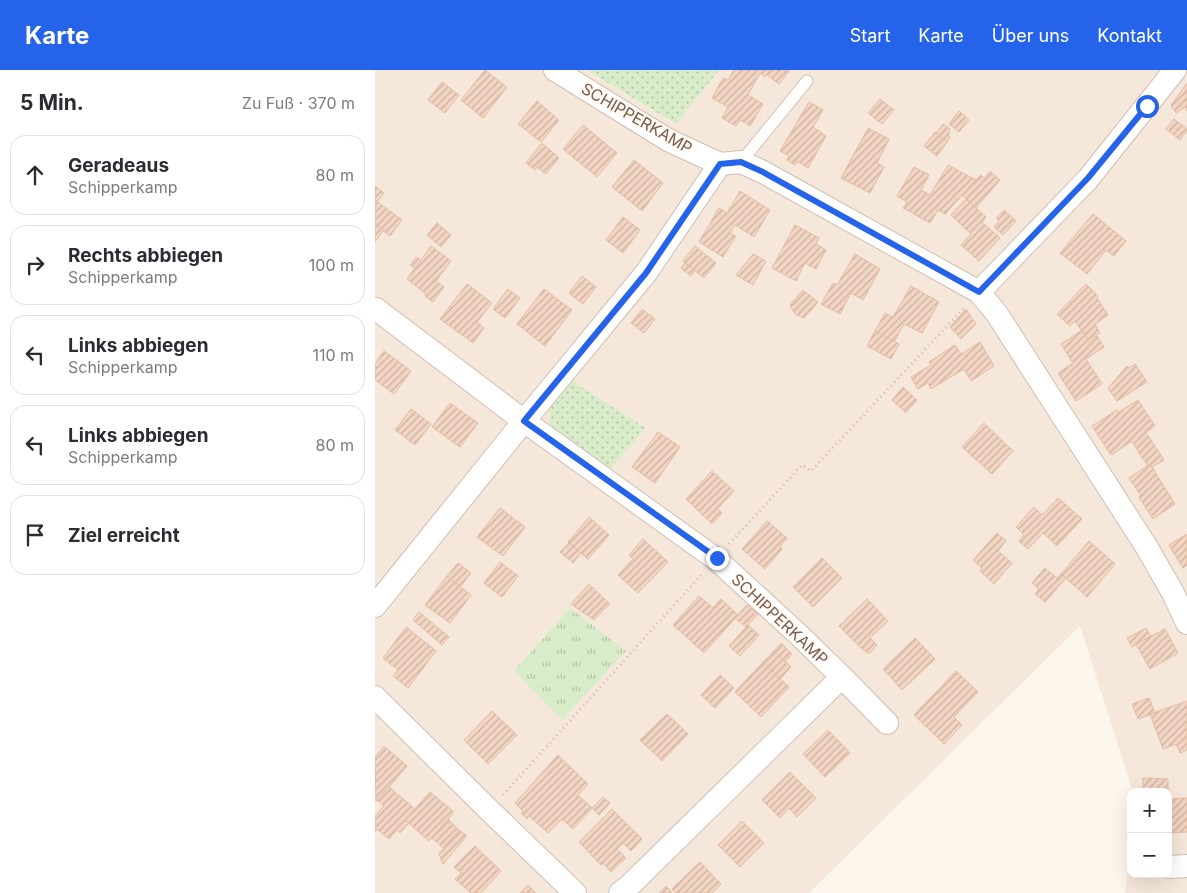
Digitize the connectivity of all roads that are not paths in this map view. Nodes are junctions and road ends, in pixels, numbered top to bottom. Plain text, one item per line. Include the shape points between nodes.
1 (555, 70) edge
2 (1175, 70) edge
3 (807, 81) dead end
4 (730, 163) junction
5 (979, 292) junction
6 (376, 308) edge
7 (524, 421) junction
8 (1180, 589) edge
9 (375, 606) edge
10 (1187, 624) edge
11 (841, 677) junction
12 (375, 697) edge
13 (887, 723) dead end
14 (1187, 866) edge
15 (1172, 867) edge
16 (575, 893) edge
17 (620, 893) edge

1 - 4 street, SCHIPPERKAMP via 668,140
2 - 5 street via 1088,178
3 - 4 lane
4 - 5 street, SCHIPPERKAMP via 763,172
4 - 7 street via 646,273
5 - 8 street, SCHIPPERKAMP via 997,314 1146,546
6 - 7 street, SCHIPPERKAMP
7 - 9 street
7 - 11 street, SCHIPPERKAMP via 717,558
8 - 10 street, SCHIPPERKAMP
11 - 13 street, SCHIPPERKAMP
11 - 17 street, SCHIPPERKAMP
12 - 16 street
14 - 15 street

